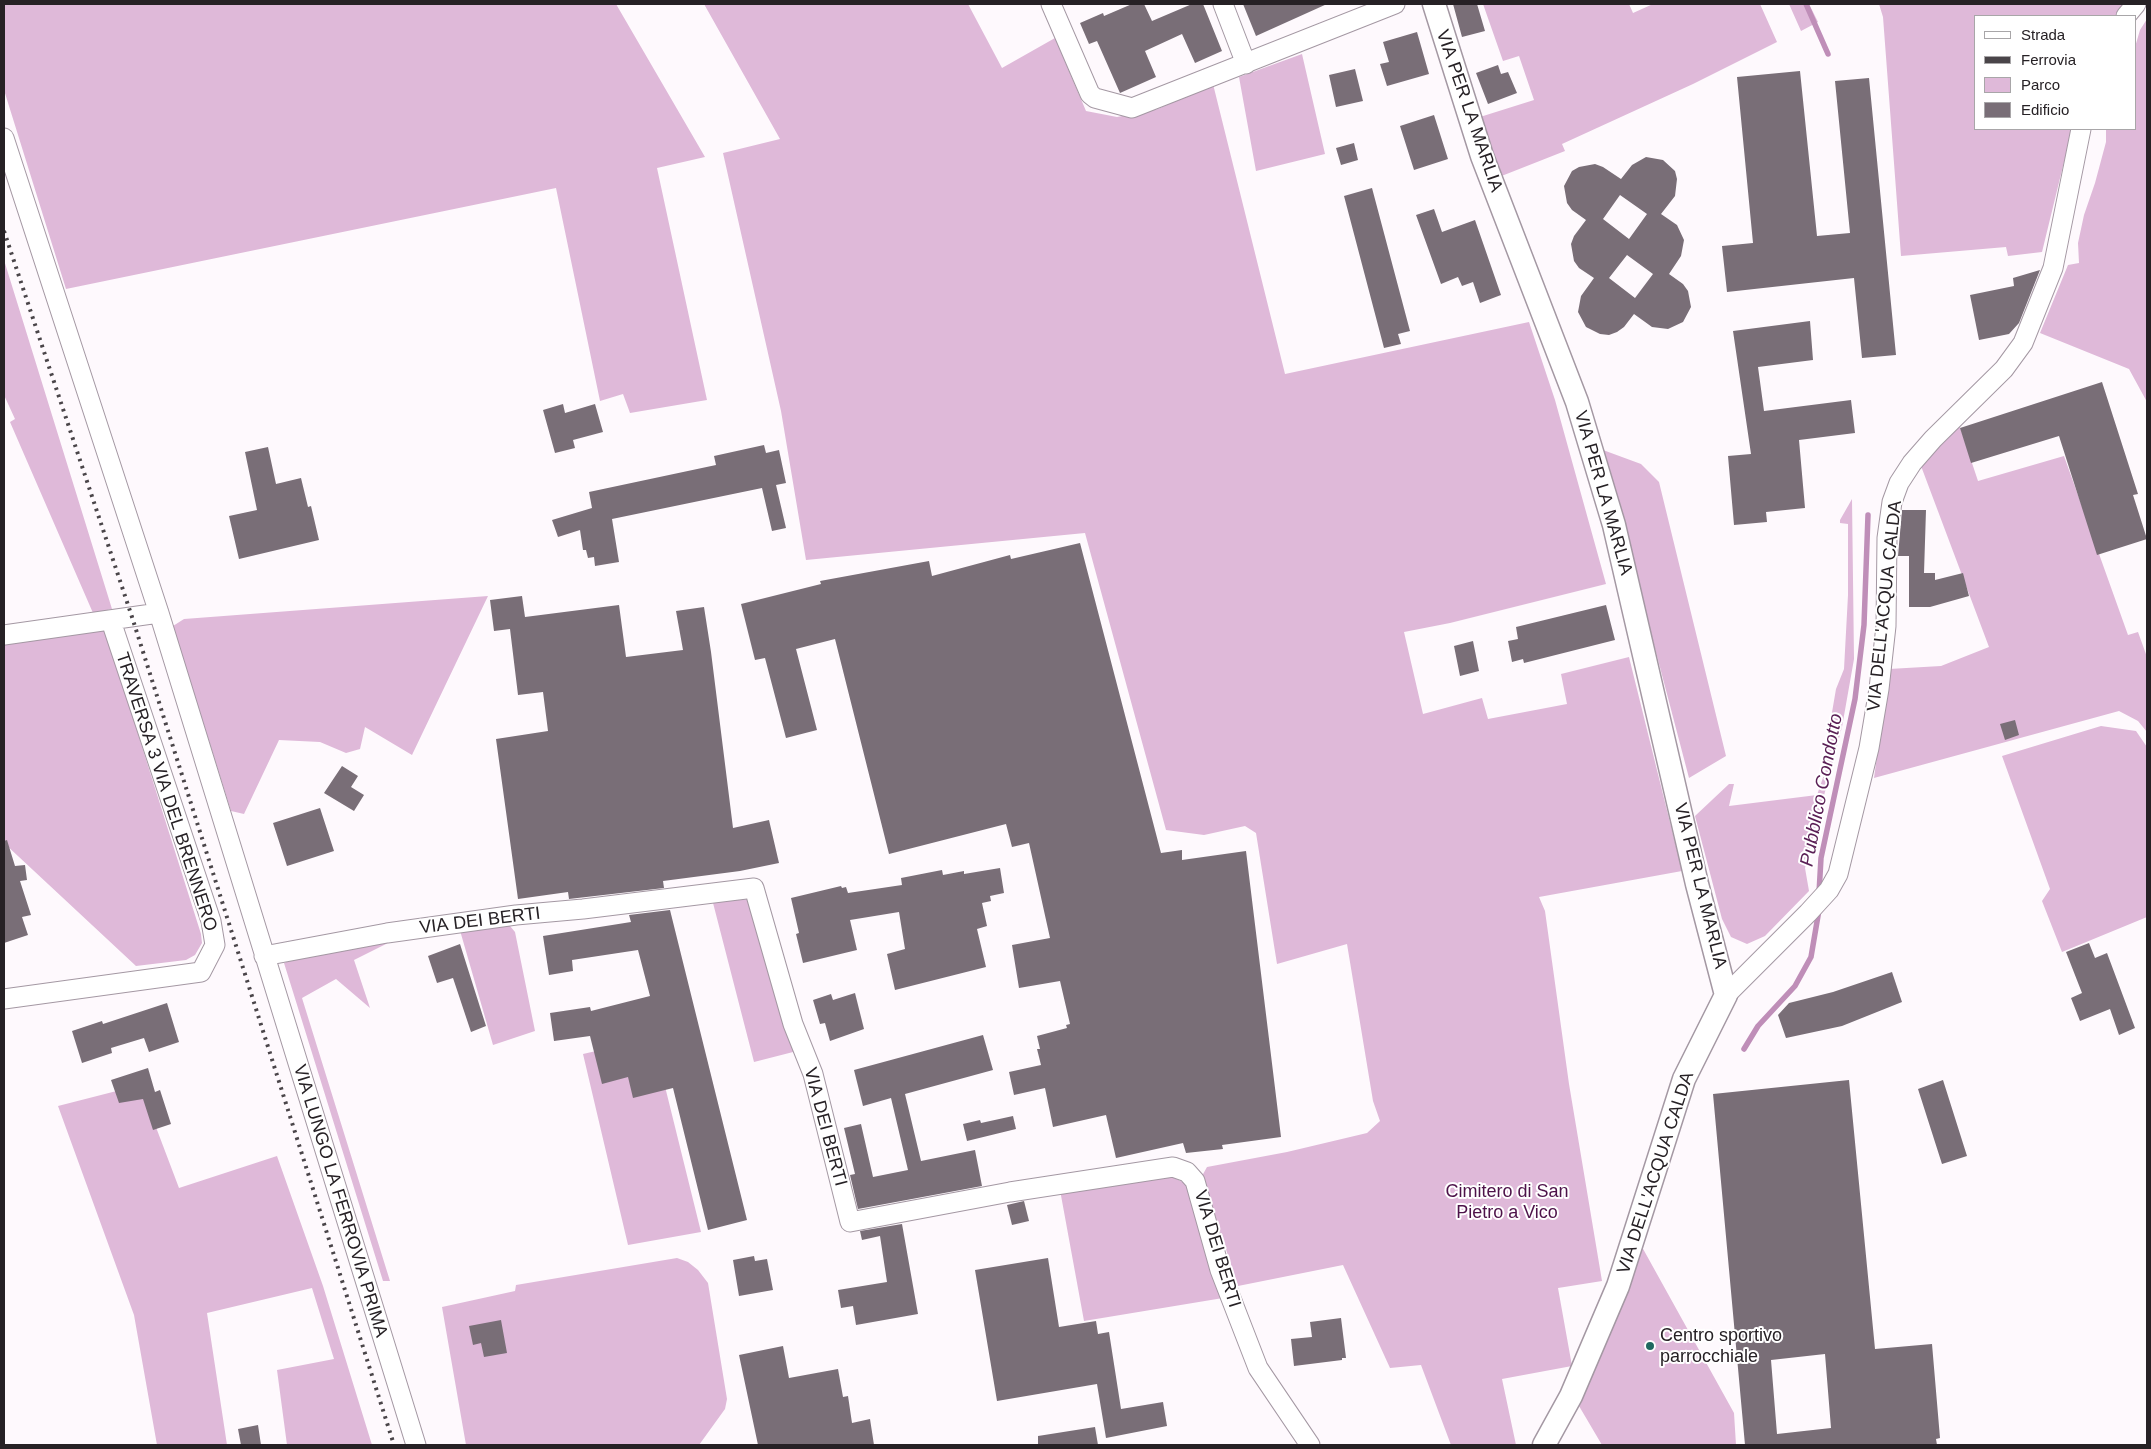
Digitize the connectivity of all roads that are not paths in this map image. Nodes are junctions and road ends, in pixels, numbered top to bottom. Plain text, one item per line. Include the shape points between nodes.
1 (1051, 4) edge
2 (1223, 4) edge
3 (1395, 4) edge
4 (1434, 4) edge
5 (2136, 4) edge
6 (1351, 12) edge
7 (2127, 15) edge
8 (1246, 64) junction
9 (2081, 130) edge
10 (4, 138) edge
11 (159, 613) junction
12 (111, 621) junction
13 (4, 635) edge
14 (264, 956) junction
15 (1726, 995) junction
16 (4, 999) edge
17 (416, 1445) edge
18 (1310, 1445) edge
19 (1544, 1445) edge

1 - 8 street via 1090,94 1096,98 1132,108 1141,106
2 - 8 street
3 - 6 street
4 - 15 street, VIA PER LA MARLIA via 1482,156 1578,402 1611,515
5 - 7 street
6 - 8 street
9 - 15 street, VIA DELL'ACQUA CALDA via 2053,268 2023,343 2004,369 1912,463 1892,502 1887,538 1886,626 1869,748 1838,874 1829,890 1808,913
10 - 11 street, VIA LUNGO LA FERROVIA PRIMA
11 - 12 street
11 - 14 street, VIA LUNGO LA FERROVIA PRIMA
12 - 13 street
12 - 16 street, TRAVERSA 3 VIA DEL BRENNERO via 211,921 215,945 201,972
14 - 17 street, VIA LUNGO LA FERROVIA PRIMA
14 - 18 street, VIA DEI BERTI via 418,928 754,888 792,1024 813,1074 850,1222 1010,1192 1173,1167 1187,1172 1195,1181 1220,1270 1258,1368
15 - 19 street, VIA DELL'ACQUA CALDA via 1684,1079 1618,1286 1571,1396

